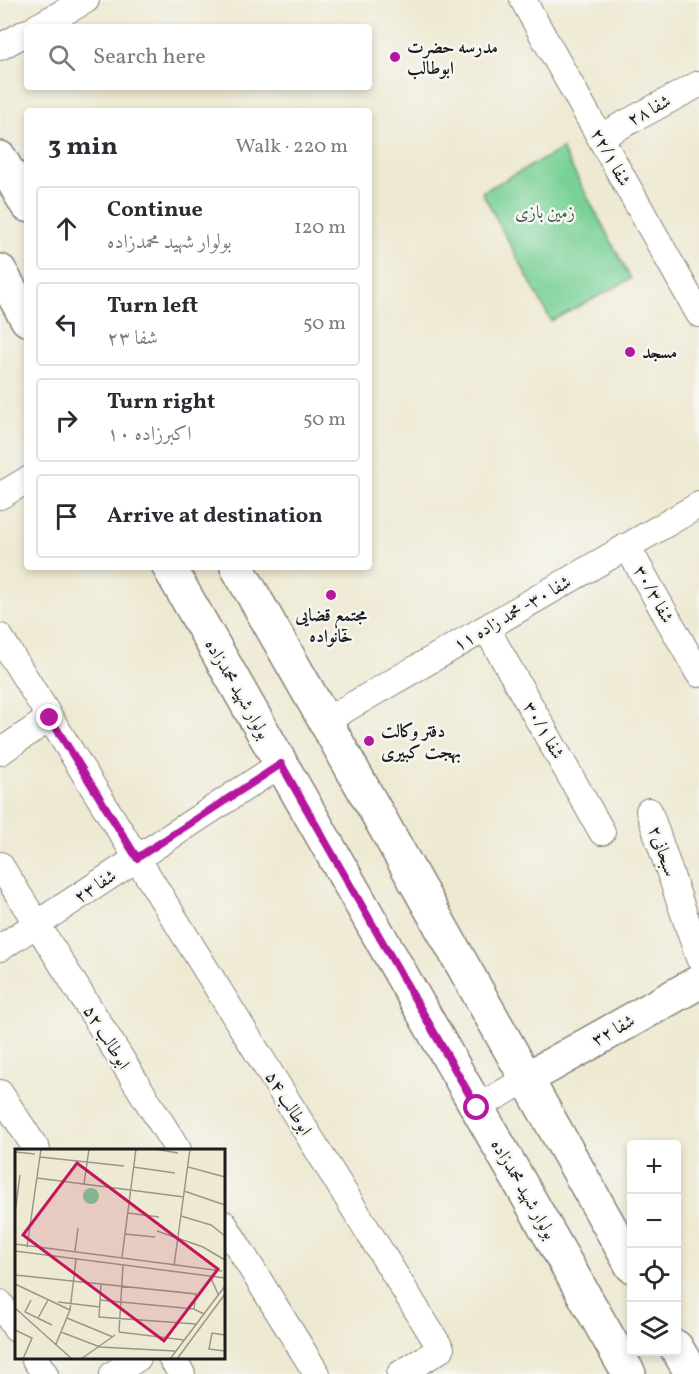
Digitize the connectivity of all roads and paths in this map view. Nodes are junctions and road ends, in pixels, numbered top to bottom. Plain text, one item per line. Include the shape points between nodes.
1 (86, 0) edge
2 (523, 0) edge
3 (42, 24) edge
4 (24, 34) edge
5 (0, 47) edge
6 (699, 84) edge
7 (600, 137) junction
8 (0, 158) edge
9 (24, 199) edge
10 (0, 272) edge
11 (24, 314) edge
12 (699, 314) edge
13 (24, 482) edge
14 (0, 496) edge
15 (699, 505) edge
16 (627, 546) junction
17 (171, 570) edge
18 (239, 570) edge
19 (486, 628) junction
20 (0, 637) edge
21 (699, 674) edge
22 (50, 718) junction
23 (326, 721) junction
24 (0, 752) edge
25 (281, 764) junction
26 (650, 811) dead end
27 (602, 832) dead end
28 (137, 858) junction
29 (0, 865) edge
30 (37, 924) junction
31 (0, 948) edge
32 (699, 958) edge
33 (699, 982) edge
34 (526, 1079) junction
35 (0, 1093) edge
36 (477, 1108) junction
37 (36, 1149) edge
38 (177, 1149) edge
39 (225, 1226) edge
40 (627, 1257) edge
41 (0, 1303) edge
42 (15, 1327) edge
43 (681, 1355) edge
44 (35, 1359) edge
45 (136, 1359) edge
46 (172, 1359) edge
47 (622, 1369) edge
48 (45, 1374) edge
49 (113, 1374) edge
50 (182, 1374) edge
51 (317, 1374) edge
52 (400, 1374) edge
53 (692, 1374) edge

1 - 3 street
2 - 7 street, ۲۲/۱ شفا
4 - 5 street
6 - 7 street, شفا ۲۸
7 - 12 street, ۲۲/۱ شفا
8 - 9 street
10 - 11 street
13 - 14 street
15 - 16 street, شفا ۳۰- محمد زاده ۱۱
16 - 19 street, شفا ۳۰- محمد زاده ۱۱
16 - 21 street, ۳۰/۳ شفا
17 - 25 street, بولوار شهید محمدزاده
18 - 23 street
19 - 23 street, شفا ۳۰- محمد زاده ۱۱
19 - 27 street, شفا ۳۰/۱
20 - 22 street, ابوطالب ۵۴
22 - 24 street
22 - 28 street, ابوطالب ۵۴
23 - 34 street
25 - 28 street, شفا ۲۳
25 - 36 street, بولوار شهید محمدزاده
26 - 32 street, سبحانی۲
28 - 30 street, شفا ۲۳
28 - 52 street, ابوطالب ۵۴ via 441,1348
29 - 30 street, ابوطالب ۵۲
30 - 31 street, شفا ۲۳
30 - 38 street, ابوطالب ۵۲
33 - 34 street, شفا ۳۲
34 - 36 street
34 - 40 street
35 - 37 street
36 - 47 street, بولوار شهید محمدزاده
39 - 51 street
41 - 42 street
43 - 53 street
44 - 48 street
45 - 49 street
46 - 50 street

